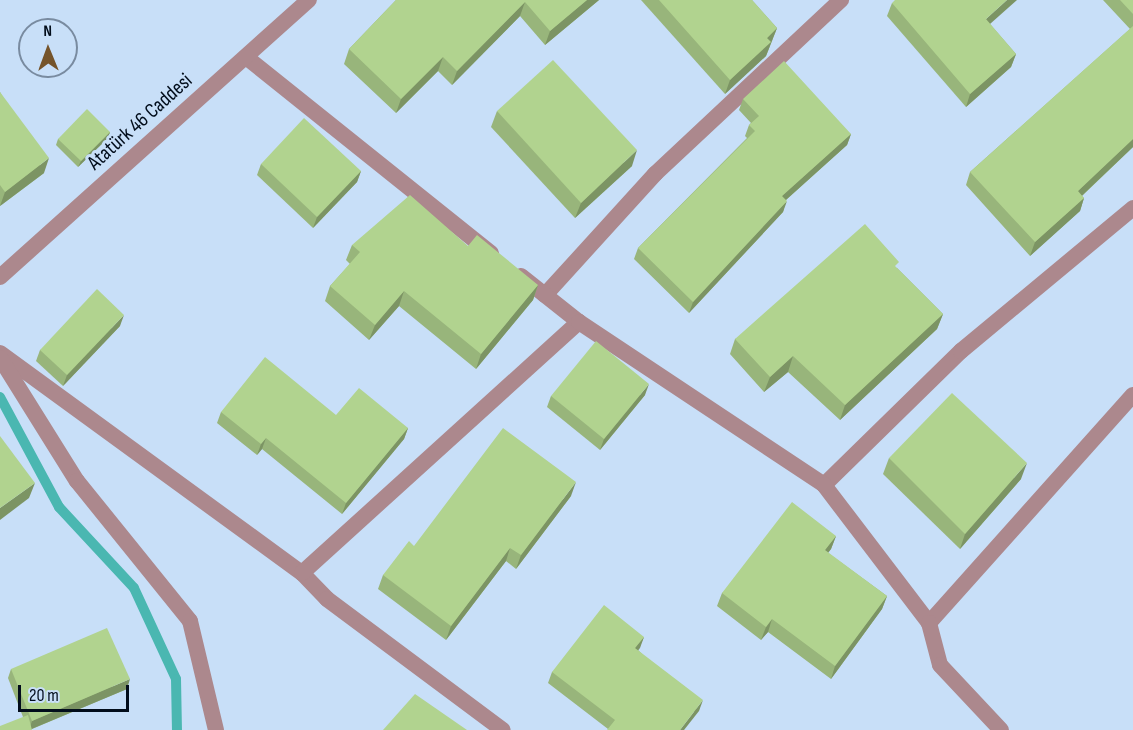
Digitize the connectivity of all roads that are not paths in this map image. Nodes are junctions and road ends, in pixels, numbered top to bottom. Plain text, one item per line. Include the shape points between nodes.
1 (309, 0) edge
2 (841, 0) edge
3 (246, 57) junction
4 (1133, 208) edge
5 (0, 277) edge
6 (545, 296) junction
7 (579, 322) junction
8 (0, 353) edge
9 (0, 358) edge
10 (1133, 395) edge
11 (824, 485) junction
12 (302, 573) junction
13 (929, 623) junction
14 (216, 730) edge
15 (503, 730) edge
16 (1001, 730) edge

1 - 3 street, Atatürk 46 Caddesi
2 - 6 street via 655,174
3 - 5 street, Atatürk 46 Caddesi
3 - 6 street
4 - 11 street via 961,351
6 - 7 street
7 - 11 street
7 - 12 street
8 - 12 street
9 - 14 street via 77,481 190,621
10 - 13 street
11 - 13 street
12 - 15 street via 327,599
13 - 16 street via 940,665

